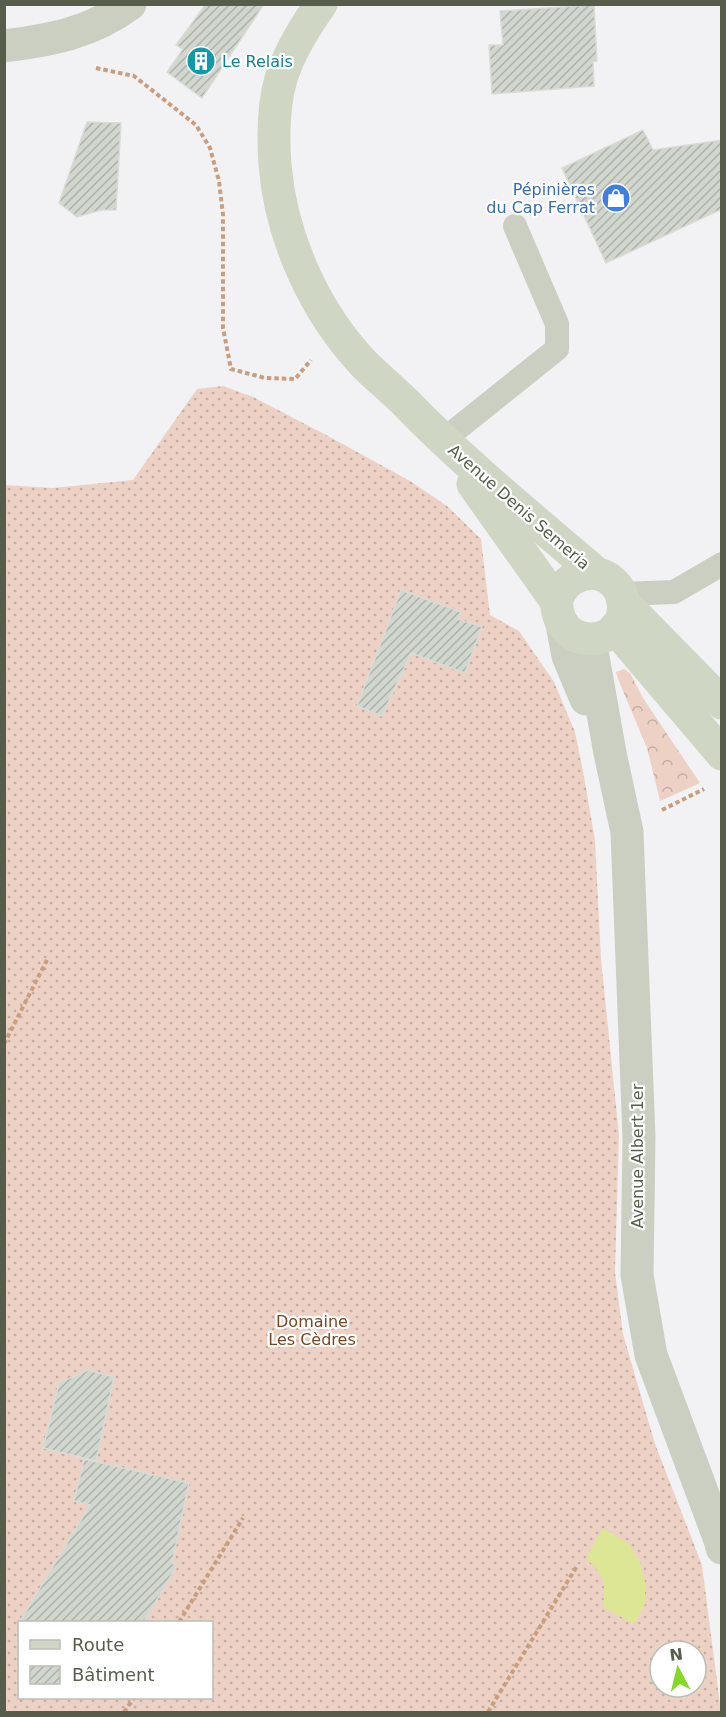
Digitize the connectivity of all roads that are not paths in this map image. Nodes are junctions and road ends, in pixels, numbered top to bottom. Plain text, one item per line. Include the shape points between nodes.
1 (130, 4) edge
2 (321, 4) edge
3 (4, 46) edge
4 (515, 226) dead end
5 (442, 441) junction
6 (722, 564) edge
7 (596, 573) junction
8 (595, 615) junction
9 (722, 703) edge
10 (717, 769) edge
11 (722, 1548) edge

1 - 3 street via 112,18 69,36
2 - 5 main road, Avenue Denis Semeria via 289,55 279,83 274,149 277,189 286,227 300,267 337,330 363,363
4 - 5 lane via 557,324 557,349
5 - 7 main road, Avenue Denis Semeria
5 - 8 main road, Avenue Denis Semeria
6 - 8 lane via 674,592
7 - 8 main road, Avenue Denis Semeria via 609,578
7 - 8 main road via 569,580
8 - 9 main road, Avenue Denis Semeria
8 - 10 main road, Avenue Denis Semeria
8 - 11 street, Avenue Albert 1er via 568,656 610,753 627,832 639,1137 637,1275 651,1355

